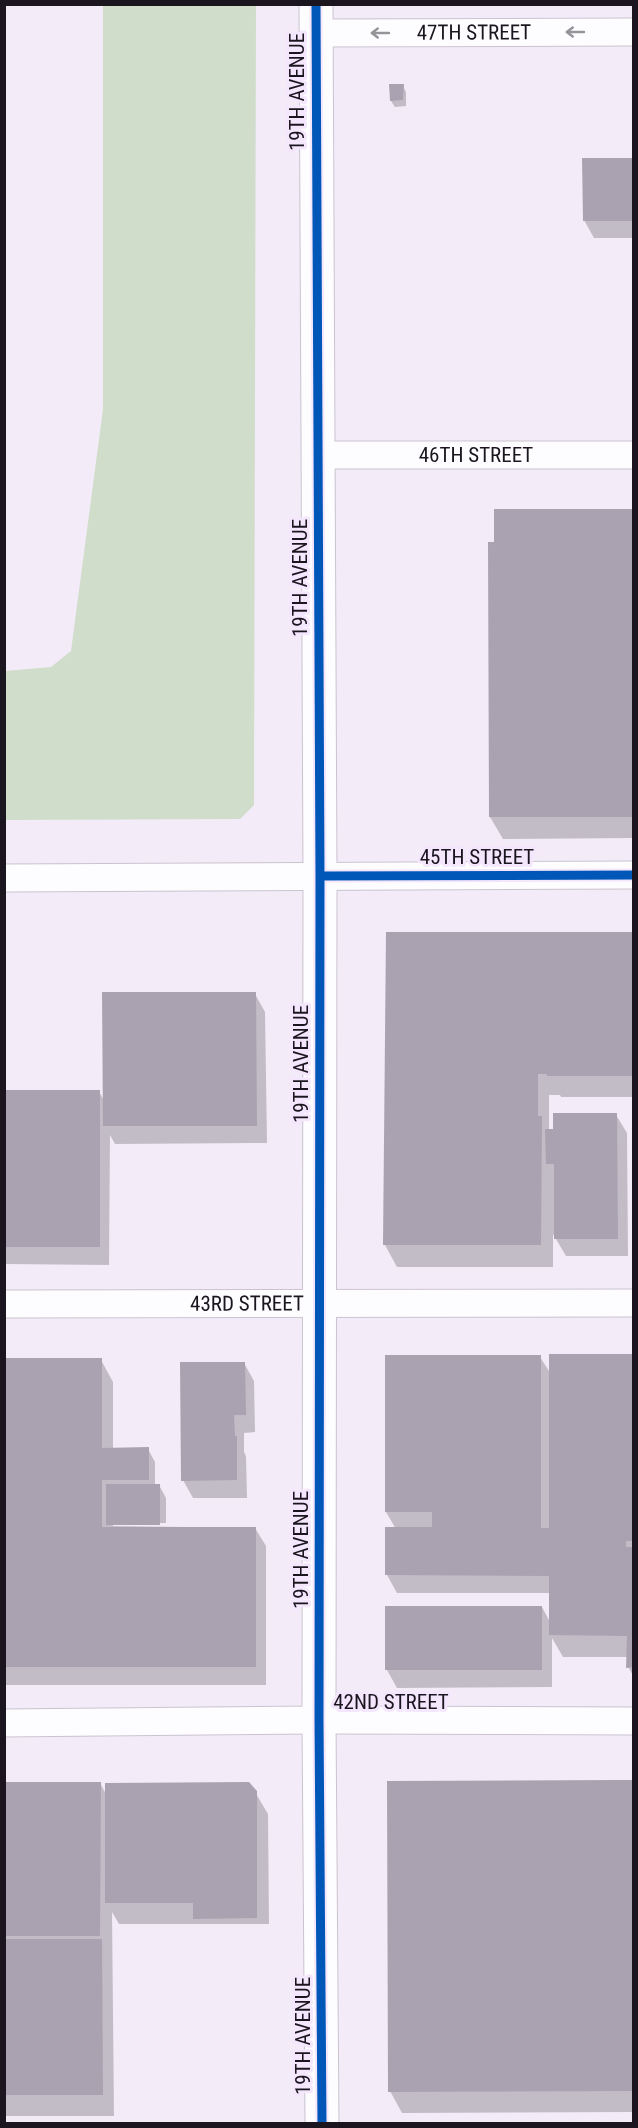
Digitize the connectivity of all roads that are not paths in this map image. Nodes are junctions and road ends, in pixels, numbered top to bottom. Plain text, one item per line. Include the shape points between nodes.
1 (315, 19) edge
2 (633, 32) edge
3 (633, 454) edge
4 (317, 455) junction
5 (633, 875) edge
6 (320, 876) junction
7 (4, 878) edge
8 (633, 1303) edge
9 (4, 1304) edge
10 (318, 1304) junction
11 (319, 1720) junction
12 (633, 1721) edge
13 (4, 1722) edge
14 (322, 2124) edge

2 -> 1 street, 47TH STREET
1 - 4 street, 19TH AVENUE
3 - 4 street, 46TH STREET
4 - 6 street, 19TH AVENUE
5 - 6 street, 45TH STREET
6 - 7 street, 45TH STREET
6 - 10 street, 19TH AVENUE
8 - 10 street, 43RD STREET
9 - 10 street, 43RD STREET
10 - 11 street, 19TH AVENUE
11 - 12 street, 42ND STREET
11 - 13 street, 42ND STREET
11 - 14 street, 19TH AVENUE

